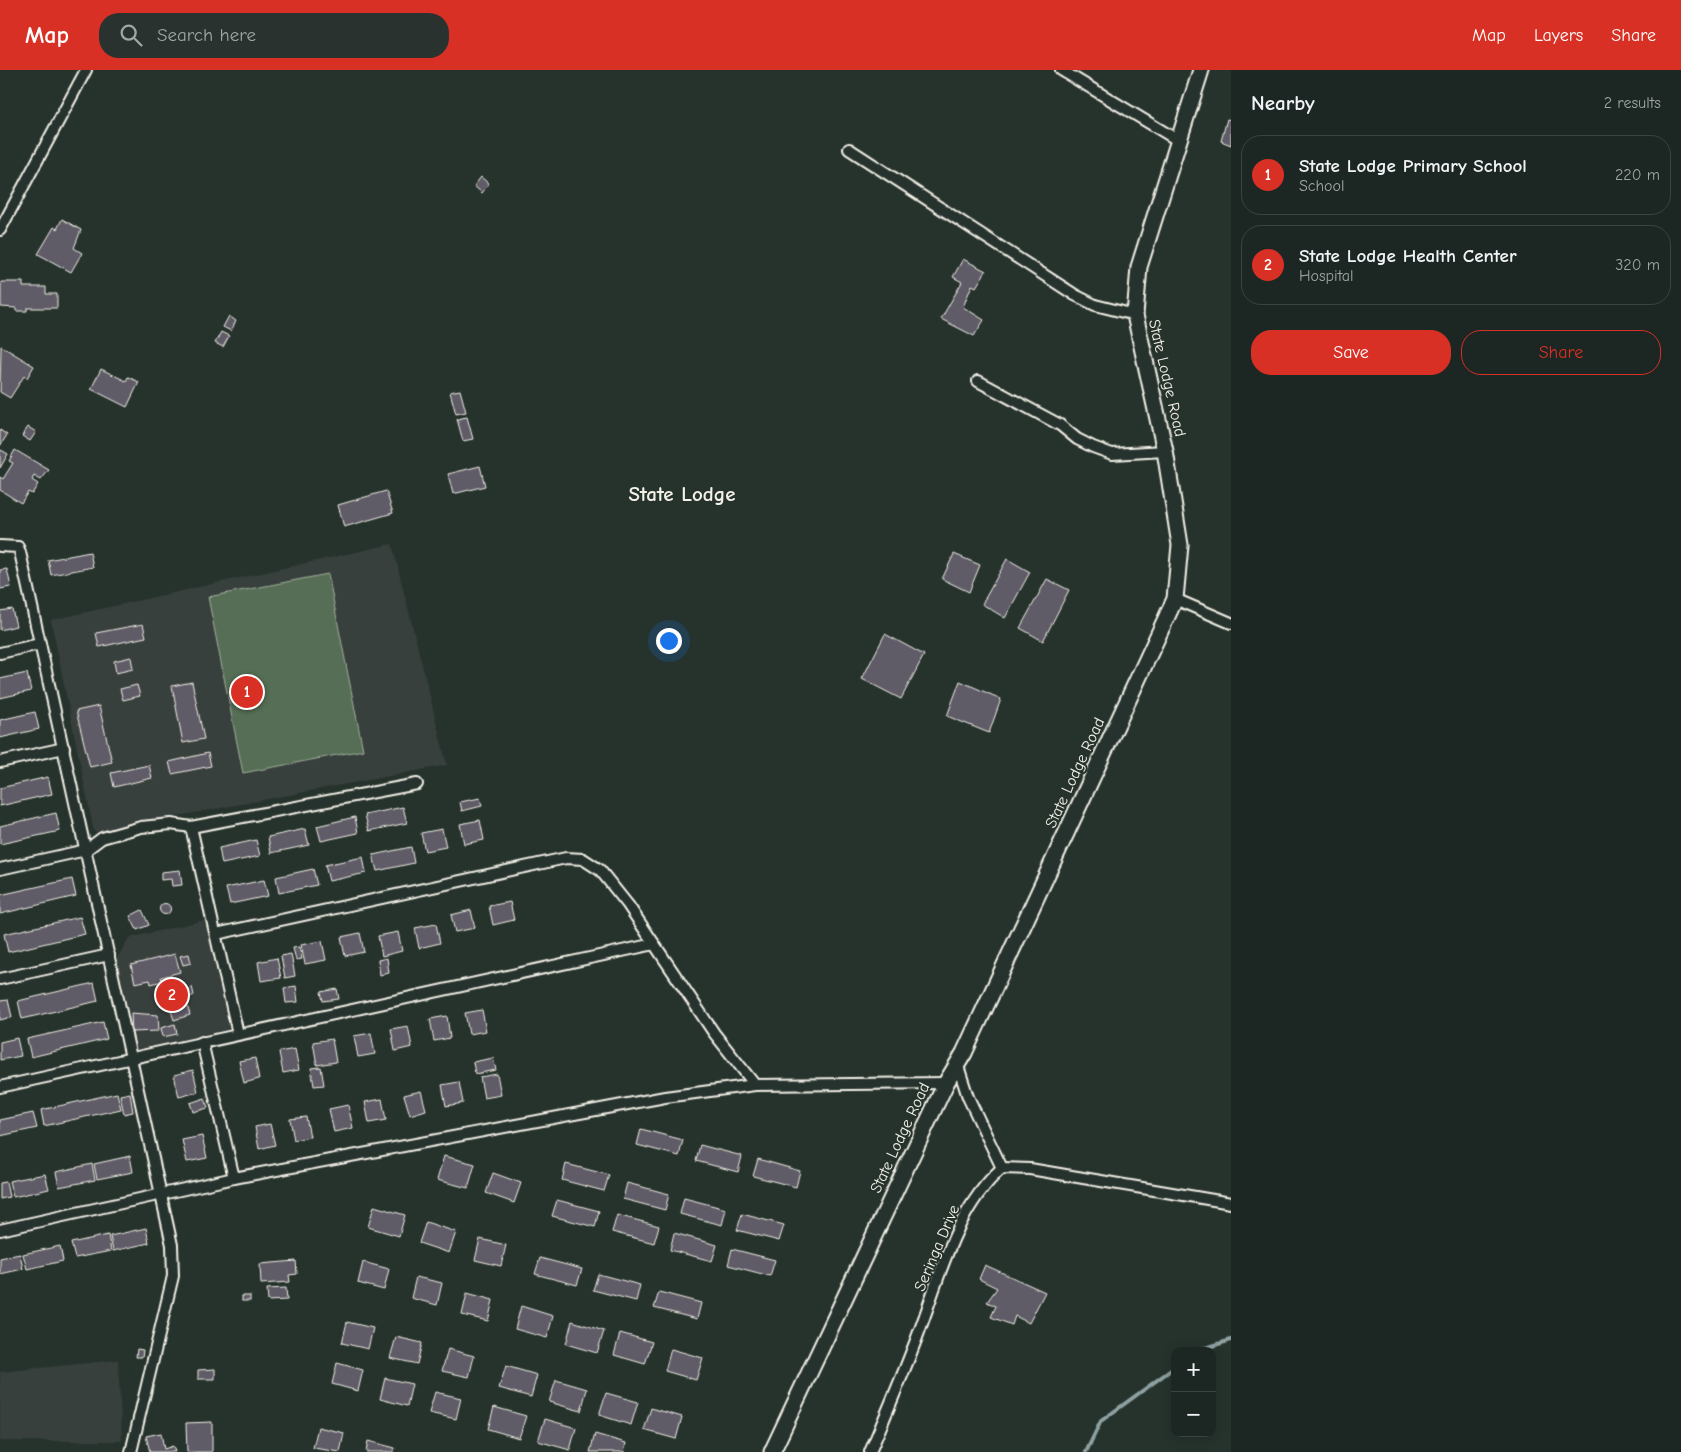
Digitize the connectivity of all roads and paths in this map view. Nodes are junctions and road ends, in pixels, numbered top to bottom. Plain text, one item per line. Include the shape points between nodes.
1 (86, 70) edge
2 (1061, 70) edge
3 (1201, 70) edge
4 (1179, 141) junction
5 (848, 149) dead end
6 (0, 230) edge
7 (1135, 315) junction
8 (978, 381) dead end
9 (1165, 451) junction
10 (0, 546) edge
11 (1175, 598) junction
12 (1231, 623) edge
13 (40, 644) junction
14 (0, 653) edge
15 (64, 748) junction
16 (0, 762) edge
17 (417, 784) dead end
18 (191, 827) junction
19 (86, 850) junction
20 (0, 869) edge
21 (216, 934) junction
22 (654, 944) junction
23 (109, 955) junction
24 (0, 979) edge
25 (238, 1034) junction
26 (202, 1042) junction
27 (130, 1058) junction
28 (957, 1064) junction
29 (946, 1083) junction
30 (755, 1085) junction
31 (0, 1087) edge
32 (1002, 1168) junction
33 (234, 1178) junction
34 (163, 1196) junction
35 (1231, 1203) edge
36 (0, 1230) edge
37 (130, 1452) edge
38 (772, 1452) edge
39 (870, 1452) edge

1 - 6 street
2 - 4 street
3 - 4 street, State Lodge Road
4 - 7 street, State Lodge Road via 1139,267
5 - 7 street via 1075,295 1095,305
7 - 9 street, State Lodge Road
8 - 9 street via 1060,425 1076,439 1093,447 1112,454
9 - 11 street, State Lodge Road via 1180,545
10 - 13 street via 18,547
11 - 12 street
11 - 28 street, State Lodge Road
13 - 14 street
13 - 15 street
15 - 16 street
15 - 19 street
17 - 18 street
18 - 19 street via 171,824 141,827 102,838
18 - 21 street
19 - 20 street
19 - 23 street
21 - 22 street via 566,858 583,859 600,870
21 - 25 street
22 - 25 street
22 - 30 street via 714,1033
23 - 24 street
23 - 27 street
25 - 26 street
26 - 27 street
26 - 33 street
27 - 31 street
27 - 34 street
28 - 29 street, State Lodge Road
28 - 32 street
29 - 30 street
29 - 38 street, State Lodge Road
30 - 33 street via 665,1097
32 - 35 street via 1030,1169
32 - 39 street, Seringa Drive via 987,1182 960,1224
33 - 34 street
34 - 36 street
34 - 37 street via 174,1276

